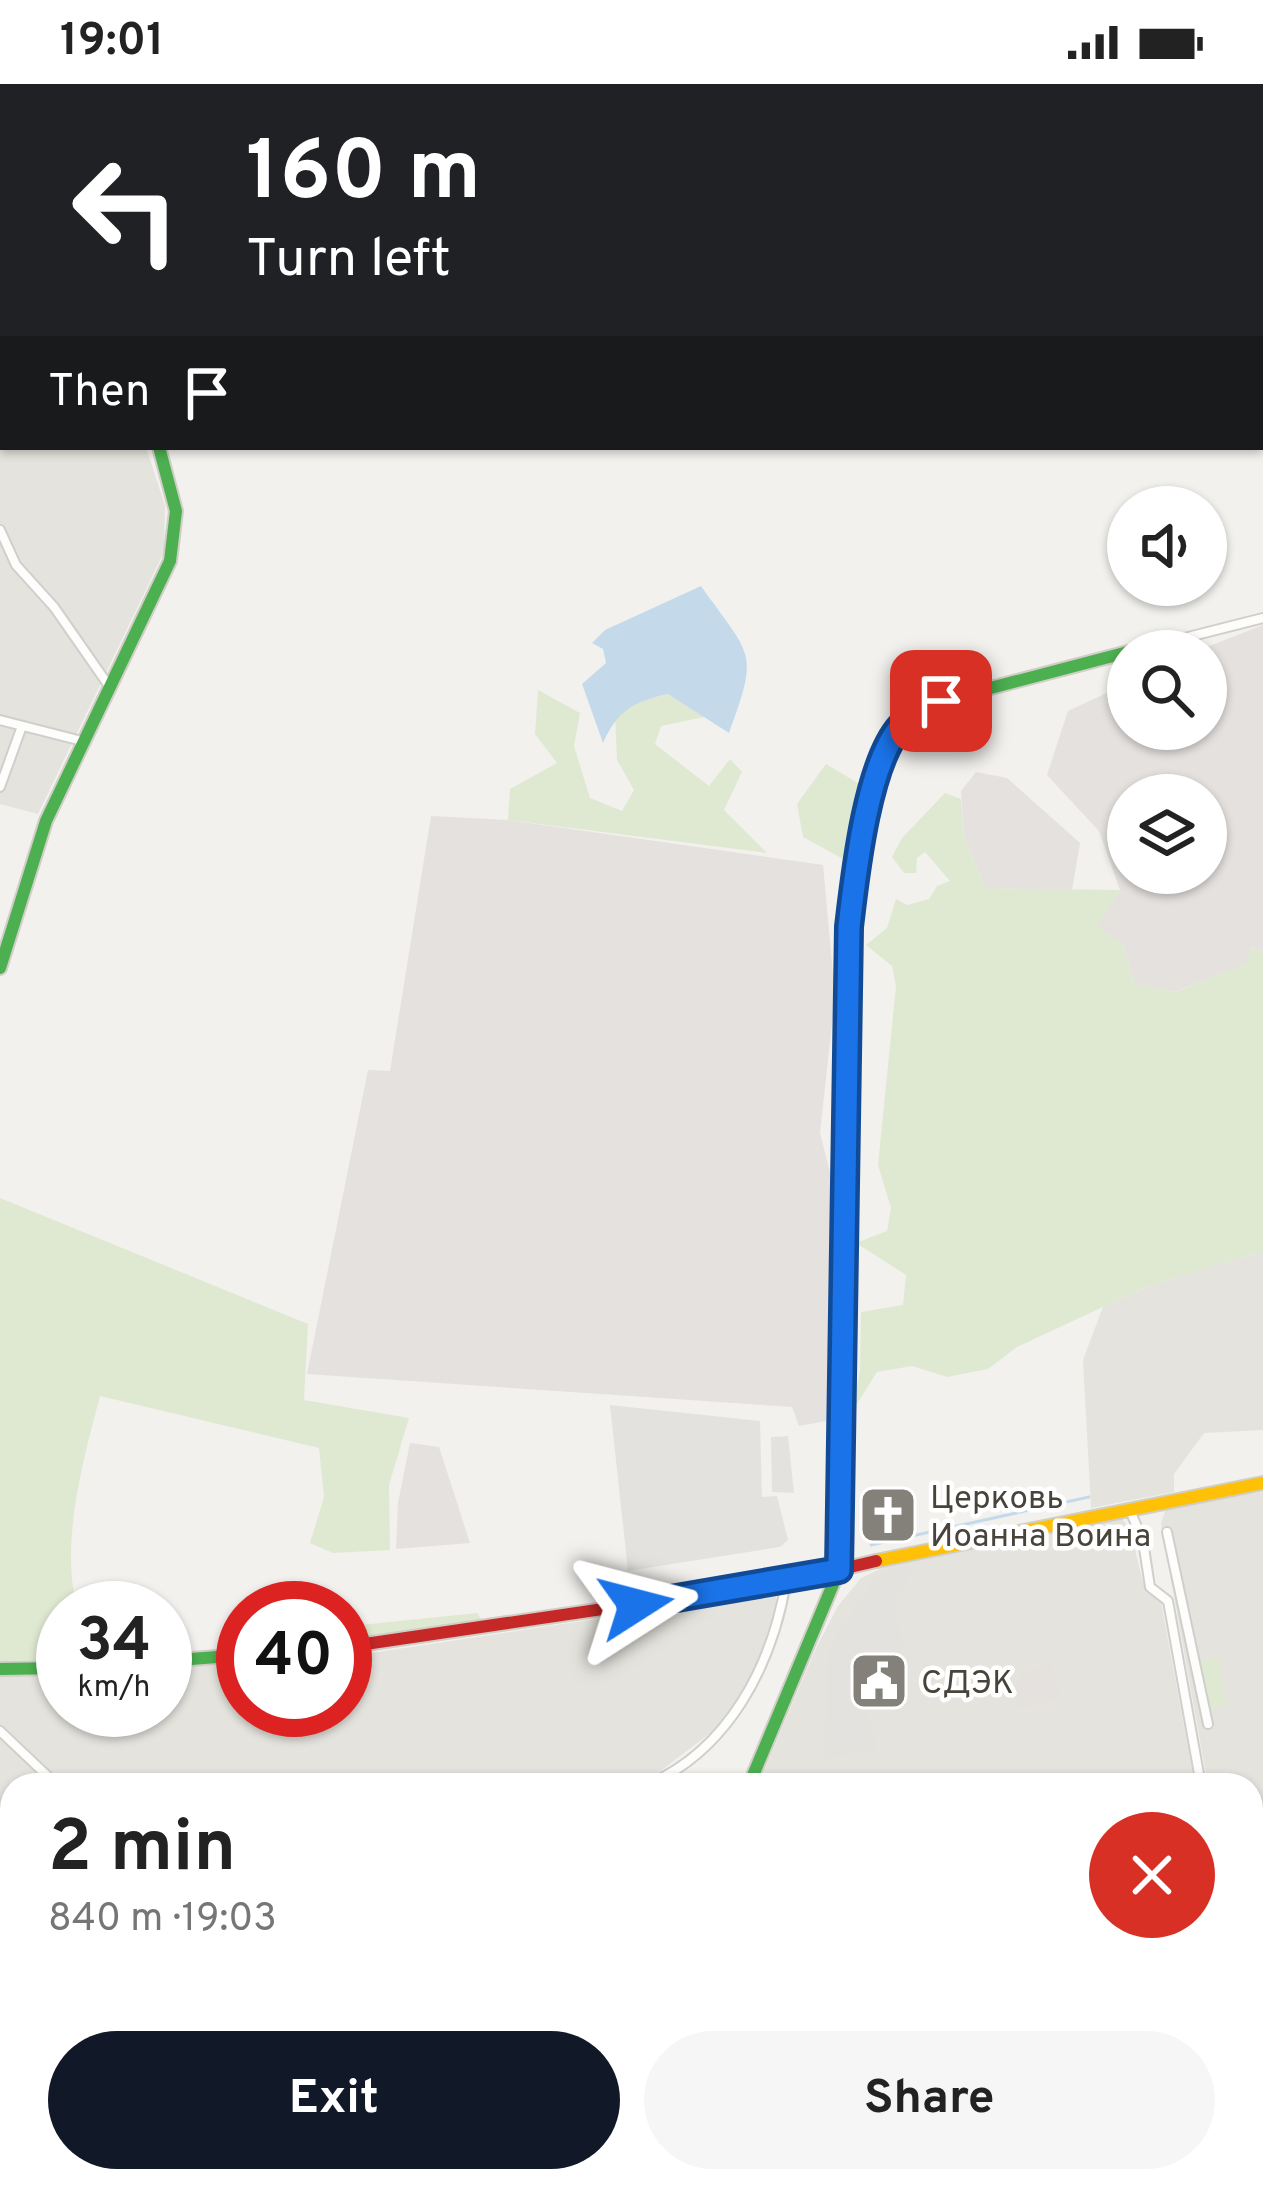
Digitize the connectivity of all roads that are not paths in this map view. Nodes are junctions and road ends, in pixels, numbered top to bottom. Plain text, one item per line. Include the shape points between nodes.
1 (160, 450) edge
2 (0, 530) edge
3 (1263, 618) edge
4 (1216, 630) edge
5 (1107, 658) edge
6 (110, 688) junction
7 (0, 720) edge
8 (22, 726) junction
9 (82, 741) junction
10 (0, 787) edge
11 (0, 968) edge
12 (1263, 1483) edge
13 (1130, 1508) junction
14 (1168, 1532) dead end
15 (839, 1570) junction
16 (787, 1582) junction
17 (372, 1643) edge
18 (0, 1669) edge
19 (36, 1669) edge
20 (1208, 1724) dead end
21 (0, 1731) edge
22 (44, 1773) edge
23 (662, 1773) edge
24 (754, 1773) edge
25 (1199, 1773) edge

1 - 6 street via 175,537
2 - 6 street via 16,565
3 - 4 street
5 - 15 street via 913,715 897,729 869,802 849,927
6 - 9 street
7 - 8 street
8 - 9 street
8 - 10 street
9 - 11 street via 46,821
12 - 13 street
13 - 15 street
13 - 25 street via 1150,1587 1168,1601
14 - 20 street
15 - 16 street
15 - 24 street
16 - 17 street
16 - 23 street via 751,1692 728,1723
18 - 19 street
21 - 22 street

